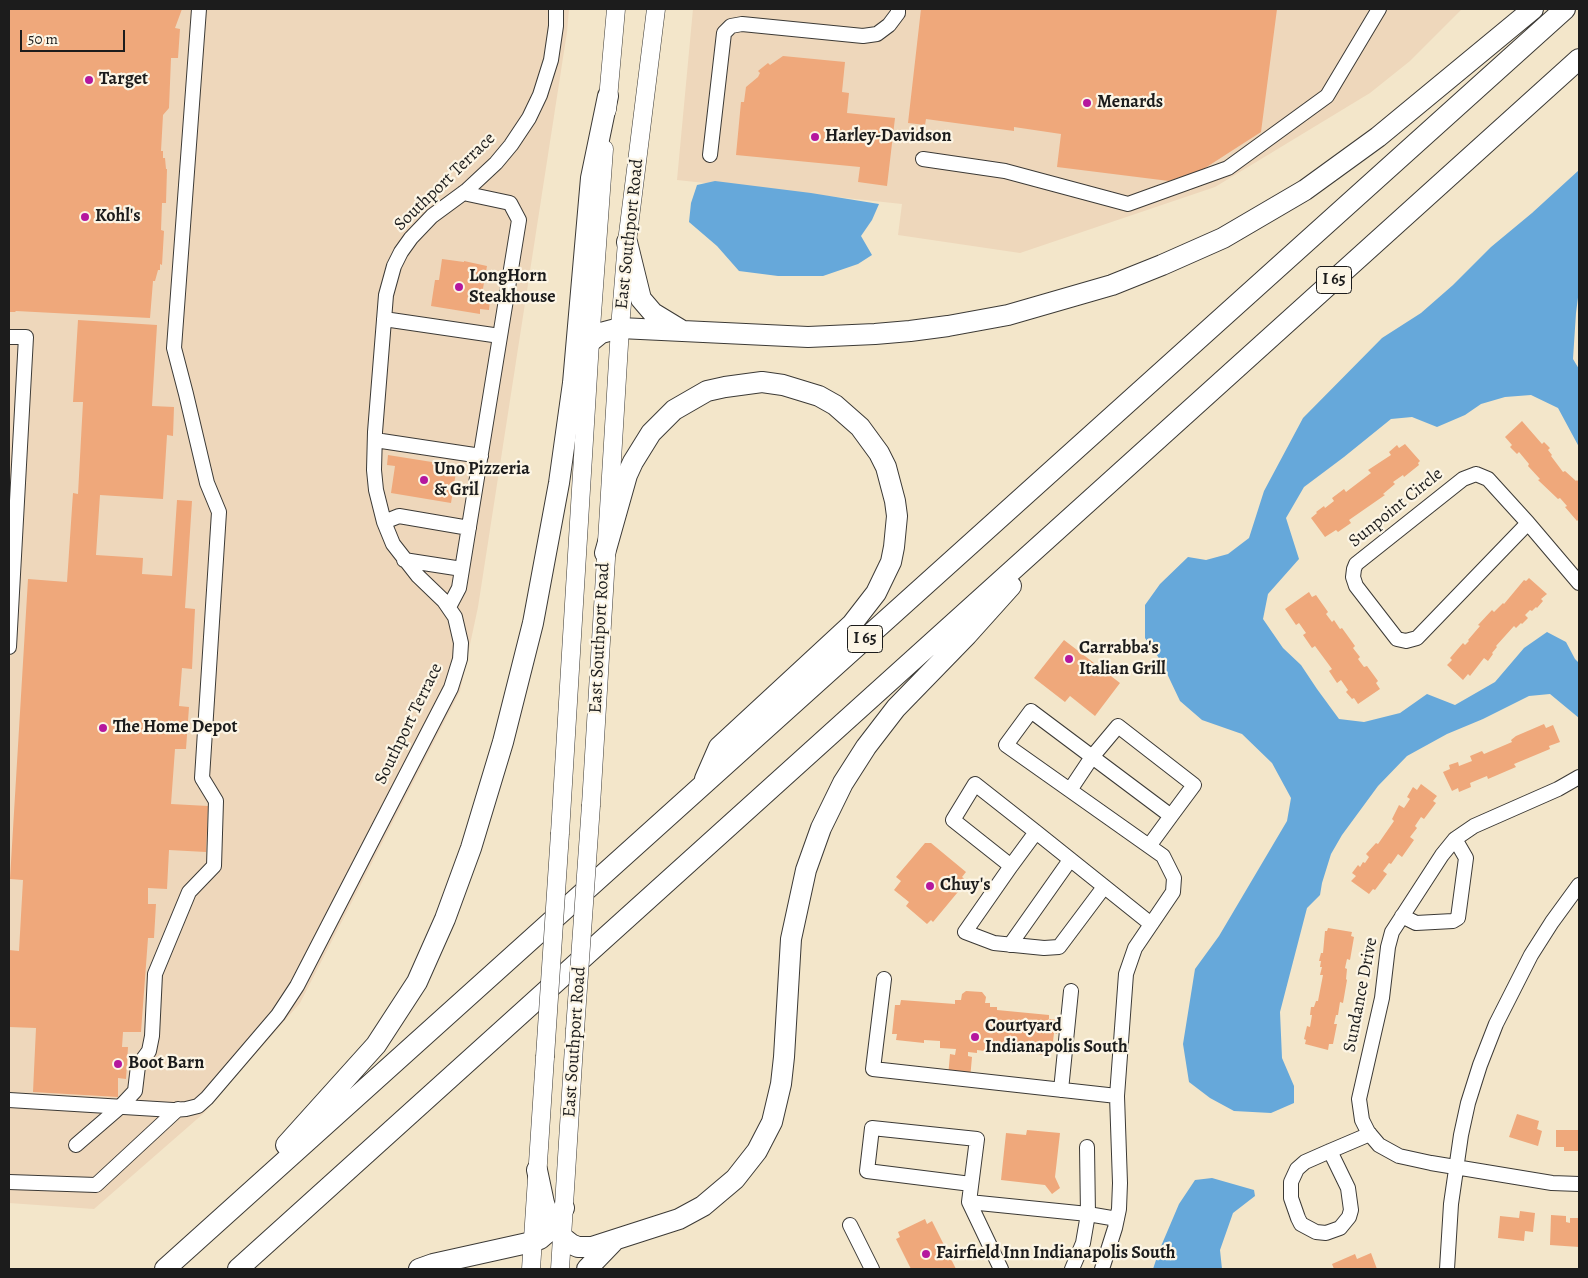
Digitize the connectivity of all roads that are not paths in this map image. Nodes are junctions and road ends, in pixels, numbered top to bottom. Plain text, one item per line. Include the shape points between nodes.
1 (199, 9) edge
2 (556, 9) edge
3 (616, 9) edge
4 (656, 9) edge
5 (1379, 9) edge
6 (1533, 9) edge
7 (1565, 9) edge
8 (898, 11) edge
9 (1579, 59) edge
10 (608, 96) junction
11 (710, 155) dead end
12 (922, 159) dead end
13 (463, 193) junction
14 (628, 242) junction
15 (384, 319) junction
16 (620, 328) junction
17 (683, 331) junction
18 (500, 336) junction
19 (9, 337) edge
20 (590, 342) junction
21 (375, 440) junction
22 (481, 456) junction
23 (1088, 502) junction
24 (384, 522) junction
25 (1528, 523) junction
26 (469, 528) junction
27 (605, 553) junction
28 (404, 560) junction
29 (462, 569) junction
30 (1579, 583) edge
31 (449, 607) junction
32 (9, 647) edge
33 (1092, 757) junction
34 (1579, 777) edge
35 (701, 787) junction
36 (1070, 790) junction
37 (1171, 816) junction
38 (1036, 832) junction
39 (1455, 840) junction
40 (1149, 846) junction
41 (1070, 860) junction
42 (1011, 866) junction
43 (1579, 884) edge
44 (1104, 887) junction
45 (1402, 916) junction
46 (1151, 924) junction
47 (1010, 945) junction
48 (884, 979) dead end
49 (1071, 991) dead end
50 (1061, 1090) junction
51 (1117, 1096) junction
52 (9, 1100) edge
53 (120, 1107) junction
54 (178, 1109) junction
55 (1370, 1134) junction
56 (76, 1145) dead end
57 (1087, 1147) dead end
58 (1330, 1151) junction
59 (1456, 1167) junction
60 (537, 1170) junction
61 (9, 1182) edge
62 (971, 1184) junction
63 (1579, 1184) edge
64 (969, 1202) junction
65 (564, 1208) joint
66 (1088, 1214) junction
67 (1117, 1219) junction
68 (217, 1222) junction
69 (850, 1225) dead end
70 (558, 1232) junction
71 (617, 1239) junction
72 (532, 1242) junction
73 (165, 1269) edge
74 (238, 1269) edge
75 (419, 1269) edge
76 (531, 1269) edge
77 (560, 1269) edge
78 (587, 1269) edge
79 (872, 1269) edge
80 (1001, 1269) edge
81 (1072, 1269) edge
82 (1102, 1269) edge
83 (1447, 1269) edge

1 - 53 street via 174,348 207,483 220,512 202,778 216,801 214,866 189,892 155,974 149,1051 138,1066 135,1091
2 - 13 street, Southport Terrace via 551,60 535,105 506,151
3 - 10 main road, East Southport Road
4 - 14 main road, East Southport Road
5 - 12 street via 1327,96 1228,168 1128,204 1005,171
6 - 17 highway via 1378,137 1305,190 1223,238 1112,285 1008,315 910,331 808,337
7 - 35 highway, I 65
8 - 11 street via 883,30 863,36 742,24 731,26 724,32
9 - 23 highway, I 65
10 - 20 main road, East Southport Road
10 - 68 highway via 591,178 573,383 559,483 533,623 503,742 470,848 445,919 417,982 376,1045
13 - 15 street, Southport Terrace via 424,224 401,252 386,295
13 - 18 street via 510,204 519,220
14 - 16 main road, East Southport Road
14 - 17 highway via 641,299 653,312
15 - 18 street
15 - 21 street, Southport Terrace
16 - 17 highway
16 - 20 highway via 601,333
16 - 27 main road, East Southport Road
18 - 22 street
19 - 32 street via 26,337
20 - 60 main road, East Southport Road, bridge
21 - 22 street
21 - 24 street, Southport Terrace via 375,482
22 - 26 street
23 - 71 highway via 896,708 843,783 821,828 800,894 791,940 781,1084 772,1122 757,1151 735,1179 703,1206 678,1219
23 - 74 highway, I 65
24 - 26 street via 399,516
24 - 28 street, Southport Terrace
25 - 25 street, Sunpoint Circle via 1488,479 1472,475 1356,564 1353,580 1394,636 1404,641 1414,640
25 - 30 street, Sunpoint Circle
26 - 29 street
27 - 35 highway via 627,476 637,455 651,433 674,410 707,391 762,382 819,396 860,427 886,467 897,516 891,562 876,593 852,624 719,747
27 - 65 main road, East Southport Road, bridge
28 - 29 street
28 - 31 street, Southport Terrace
29 - 31 street via 459,588
31 - 54 street, Southport Terrace via 462,643 451,688 297,986 278,1015 207,1098 198,1106
33 - 36 street
33 - 36 street via 1031,711 1006,744
33 - 37 street
33 - 37 street via 1118,726 1194,785
34 - 39 street, Sundance Drive via 1487,819
35 - 68 highway, I 65
36 - 40 street
37 - 40 street
38 - 41 street
38 - 42 street
38 - 42 street via 975,784 953,820
39 - 45 street, Sundance Drive
39 - 45 street via 1466,858 1458,918 1416,923
40 - 46 street via 1163,856 1174,878 1173,892
41 - 44 street
41 - 47 street
42 - 47 street via 965,932 994,943
43 - 59 street via 1531,955 1496,1024 1470,1097
44 - 46 street
44 - 47 street via 1059,947
45 - 55 street, Sundance Drive via 1392,932 1388,947 1382,998 1360,1091 1362,1120
46 - 51 street via 1135,948 1126,974
48 - 50 street via 873,1069
49 - 50 street
50 - 51 street
51 - 67 street via 1120,1183
52 - 53 street, Southport Terrace
53 - 54 street, Southport Terrace
53 - 56 street
54 - 61 street via 96,1185
55 - 58 street
55 - 59 street, Sundance Drive via 1379,1145 1398,1156
57 - 66 street
58 - 58 street via 1305,1162 1297,1169 1291,1182 1291,1198 1298,1218 1301,1224 1316,1232 1326,1233 1340,1228 1351,1210 1348,1188
59 - 63 street, Sundance Drive
59 - 83 street
60 - 70 highway via 544,1203
60 - 72 main road, East Southport Road
62 - 62 street via 867,1171 872,1128 977,1140
62 - 64 street
64 - 66 street
64 - 80 street
65 - 70 highway
66 - 67 street
66 - 81 street
67 - 82 street
68 - 73 highway, I 65
69 - 79 street
70 - 71 highway via 578,1247
70 - 72 highway
70 - 77 main road
71 - 78 highway
72 - 75 highway
72 - 76 main road, East Southport Road

